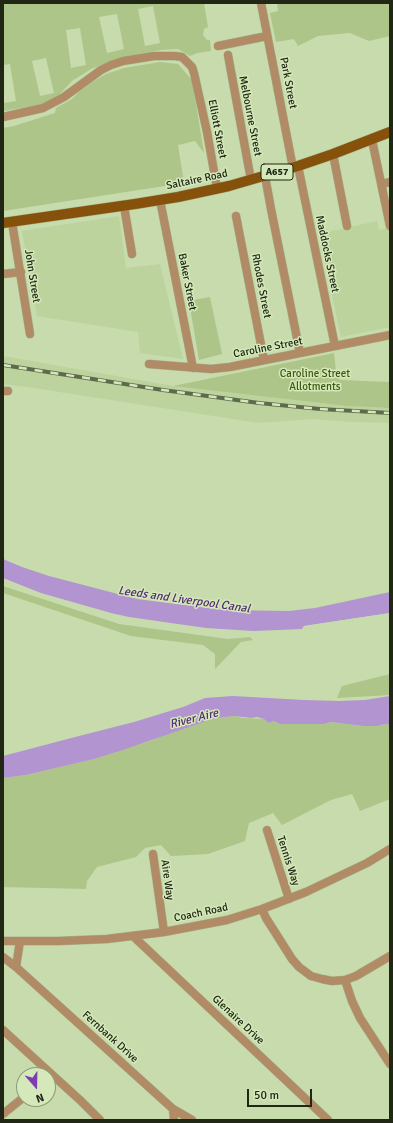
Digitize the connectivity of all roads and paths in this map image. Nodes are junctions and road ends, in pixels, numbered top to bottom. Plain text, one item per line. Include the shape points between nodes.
1 (261, 3) edge
2 (268, 36) junction
3 (218, 46) dead end
4 (228, 56) dead end
5 (3, 117) edge
6 (390, 132) edge
7 (372, 140) junction
8 (333, 154) junction
9 (296, 167) junction
10 (265, 176) junction
11 (251, 180) junction
12 (386, 183) edge
13 (217, 188) junction
14 (160, 200) junction
15 (124, 206) junction
16 (236, 216) dead end
17 (8, 222) edge
18 (390, 225) edge
19 (347, 226) dead end
20 (132, 254) dead end
21 (20, 272) junction
22 (3, 274) edge
23 (30, 334) dead end
24 (390, 335) edge
25 (335, 346) junction
26 (300, 353) junction
27 (264, 360) junction
28 (149, 364) dead end
29 (193, 368) junction
30 (267, 830) dead end
31 (390, 849) edge
32 (153, 854) dead end
33 (289, 899) junction
34 (262, 909) junction
35 (164, 932) junction
36 (133, 936) junction
37 (3, 941) edge
38 (20, 941) junction
39 (390, 956) edge
40 (3, 957) edge
41 (16, 967) junction
42 (345, 980) junction
43 (3, 1030) edge
44 (390, 1064) edge
45 (39, 1067) edge
46 (56, 1084) edge
47 (16, 1103) edge
48 (173, 1109) junction
49 (3, 1114) edge
50 (100, 1120) edge
51 (174, 1120) edge
52 (192, 1120) edge
53 (328, 1120) edge

1 - 2 street, Park Street
2 - 3 street
2 - 9 street, Park Street
4 - 11 street, Melbourne Street
5 - 13 street, Elliott Street via 43,108 64,97 101,70 123,61 154,56 182,57 192,67 194,74
6 - 7 main road, Saltaire Road / A657
7 - 8 main road, Saltaire Road / A657
7 - 12 street
8 - 9 main road, Saltaire Road / A657
8 - 19 street
9 - 10 main road, Saltaire Road / A657
9 - 25 street, Maddocks Street
10 - 11 main road, Saltaire Road / A657
10 - 26 street
11 - 13 main road, Saltaire Road / A657
12 - 18 street
13 - 14 main road, Saltaire Road / A657
14 - 15 main road, Saltaire Road / A657
14 - 29 street, Baker Street
15 - 17 main road, Saltaire Road / A657
15 - 20 street
16 - 27 street, Rhodes Street
17 - 21 street, John Street
21 - 22 street
21 - 23 street, John Street
24 - 25 street, Caroline Street
25 - 26 street, Caroline Street
26 - 27 street, Caroline Street
27 - 29 street, Caroline Street via 230,367
28 - 29 street, Caroline Street
30 - 33 street, Tennis Way
31 - 33 street, Coach Road via 367,863
32 - 35 street, Aire Way
33 - 34 street, Coach Road
34 - 35 street, Coach Road via 227,920
34 - 42 street via 299,967 311,976 332,981
35 - 36 street, Coach Road
36 - 38 street, Coach Road
36 - 53 street, Glenaire Drive
37 - 38 street, Coach Road
38 - 41 street
39 - 42 street
40 - 41 street, Fernbank Drive
41 - 48 street, Fernbank Drive
42 - 44 street via 358,1014
43 - 45 street
46 - 50 street via 81,1101
47 - 49 street
48 - 51 street
48 - 52 street, Fernbank Drive

